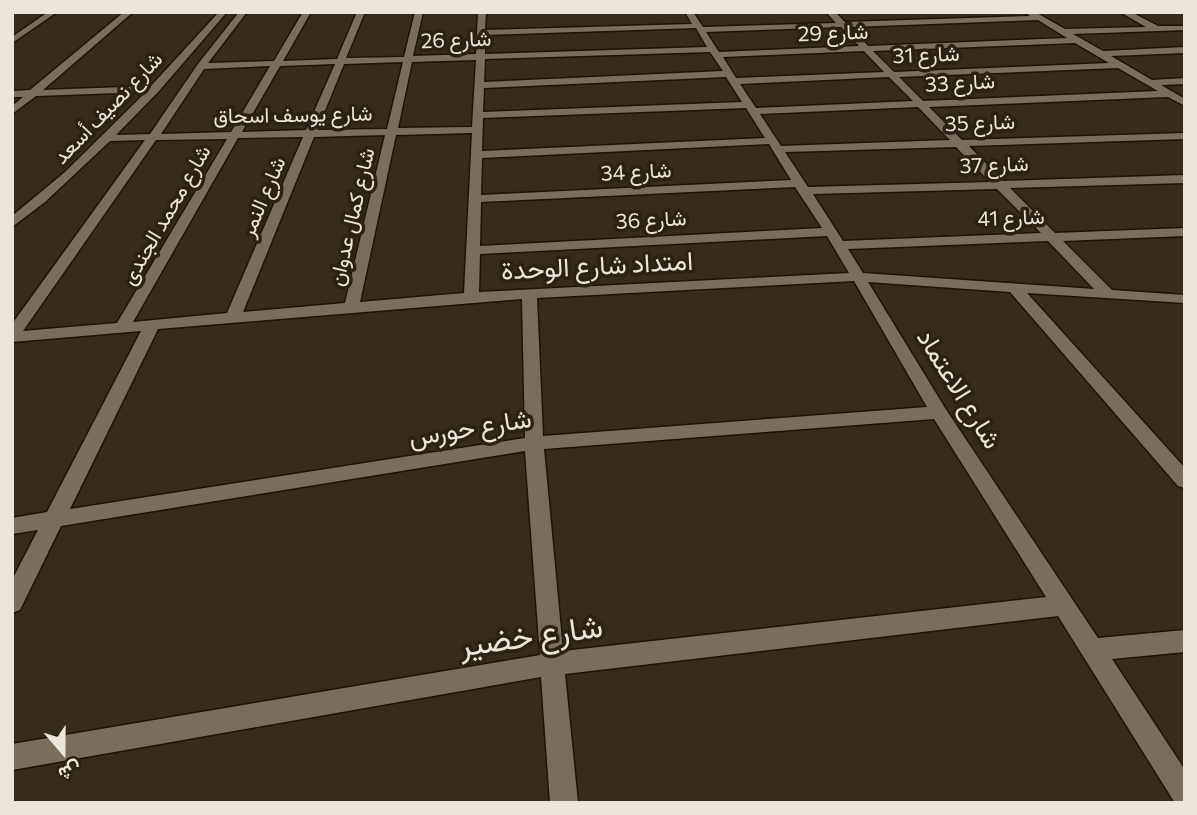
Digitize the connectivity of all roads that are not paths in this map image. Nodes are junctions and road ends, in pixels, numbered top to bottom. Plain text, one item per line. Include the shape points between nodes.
1 (53, 12) edge
2 (128, 12) edge
3 (223, 12) edge
4 (243, 12) edge
5 (307, 12) edge
6 (360, 12) edge
7 (419, 12) edge
8 (482, 12) edge
9 (689, 12) edge
10 (830, 12) edge
11 (1029, 12) edge
12 (1124, 12) edge
13 (1039, 18) junction
14 (843, 25) junction
15 (699, 28) junction
16 (1185, 28) edge
17 (1158, 29) junction
18 (1063, 32) junction
19 (481, 33) junction
20 (1076, 40) junction
21 (12, 41) edge
22 (1185, 42) edge
23 (866, 49) junction
24 (1185, 50) edge
25 (714, 52) junction
26 (1101, 54) junction
27 (480, 57) junction
28 (408, 60) junction
29 (340, 62) junction
30 (276, 64) junction
31 (1120, 65) junction
32 (201, 66) junction
33 (891, 74) junction
34 (731, 78) junction
35 (1185, 80) edge
36 (1149, 83) junction
37 (479, 85) junction
38 (156, 89) junction
39 (12, 94) edge
40 (32, 94) junction
41 (1168, 94) junction
42 (1185, 103) edge
43 (921, 104) junction
44 (751, 108) junction
45 (12, 111) edge
46 (478, 116) junction
47 (477, 130) junction
48 (392, 132) junction
49 (310, 134) junction
50 (235, 135) junction
51 (1185, 136) edge
52 (152, 137) junction
53 (109, 138) junction
54 (959, 143) junction
55 (775, 145) junction
56 (477, 155) junction
57 (1185, 179) edge
58 (1000, 184) junction
59 (802, 187) junction
60 (475, 199) junction
61 (13, 223) edge
62 (831, 232) junction
63 (1183, 234) edge
64 (1052, 237) junction
65 (839, 245) junction
66 (473, 250) junction
67 (857, 277) junction
68 (1014, 288) junction
69 (1108, 294) junction
70 (529, 295) junction
71 (471, 297) junction
72 (1181, 301) edge
73 (351, 308) junction
74 (233, 318) junction
75 (152, 325) junction
76 (122, 327) junction
77 (12, 336) edge
78 (939, 412) junction
79 (534, 443) junction
80 (1185, 481) edge
81 (53, 521) junction
82 (12, 526) edge
83 (12, 603) edge
84 (1063, 605) junction
85 (1185, 641) edge
86 (1093, 650) junction
87 (552, 664) junction
88 (12, 757) edge
89 (1185, 794) edge
90 (564, 803) edge

1 - 21 street
2 - 40 street
3 - 38 street, شارع نصيف أسعد
4 - 32 street, شارع نصيف أسعد
5 - 30 street, شارع محمد الجندى
6 - 29 street, شارع النمر
7 - 28 street, شارع كمال عدوان
8 - 19 street
9 - 15 street, شارع الاعتماد
10 - 14 street
11 - 13 street
12 - 17 street
13 - 14 street
13 - 18 street
14 - 15 street
14 - 23 street
15 - 19 street
15 - 25 street, شارع الاعتماد
16 - 17 street
17 - 18 street
17 - 22 street
18 - 20 street
19 - 27 street
20 - 23 street, شارع 29
20 - 26 street
23 - 25 street, شارع 29
23 - 33 street
24 - 26 street
25 - 27 street, شارع 26
25 - 34 street, شارع الاعتماد
26 - 31 street
27 - 28 street, شارع 26
27 - 37 street
28 - 29 street, شارع 26
28 - 48 street, شارع كمال عدوان
29 - 30 street, شارع 26
29 - 49 street, شارع النمر
30 - 32 street, شارع 26
30 - 50 street, شارع محمد الجندى
31 - 33 street, شارع 31
31 - 36 street
32 - 52 street, شارع نصيف أسعد
33 - 34 street, شارع 31
33 - 43 street
34 - 37 street, شارع 31
34 - 44 street, شارع الاعتماد
35 - 36 street
36 - 41 street
37 - 46 street
38 - 40 street
38 - 53 street, شارع نصيف أسعد
39 - 40 street
40 - 45 street
41 - 42 street
41 - 43 street, شارع 33
43 - 44 street, شارع 33
43 - 54 street
44 - 46 street, شارع 33
44 - 55 street, شارع الاعتماد
46 - 47 street
47 - 48 street, شارع يوسف اسحاق
47 - 56 street
48 - 49 street, شارع يوسف اسحاق
48 - 73 street, شارع كمال عدوان
49 - 50 street, شارع يوسف اسحاق
49 - 74 street, شارع النمر
50 - 52 street, شارع يوسف اسحاق
50 - 76 street, شارع محمد الجندى
51 - 54 street, شارع 35
52 - 53 street, شارع يوسف اسحاق
52 - 77 street, شارع نصيف أسعد
53 - 61 street, شارع نصيف أسعد
54 - 55 street, شارع 35
54 - 58 street
55 - 56 street, شارع 35
55 - 59 street, شارع الاعتماد
56 - 60 street
57 - 58 street, شارع 37
58 - 59 street, شارع 37
58 - 64 street
59 - 60 street, شارع 34
59 - 62 street, شارع الاعتماد
60 - 66 street
62 - 65 street, شارع الاعتماد
62 - 66 street, شارع 36
63 - 64 street, شارع 41
64 - 65 street, شارع 41
64 - 69 street
65 - 67 street, شارع الاعتماد
66 - 71 street
67 - 68 street, امتداد شارع الوحدة
67 - 70 street, امتداد شارع الوحدة
67 - 78 street, شارع الاعتماد
68 - 69 street, امتداد شارع الوحدة
68 - 80 street
69 - 72 street, امتداد شارع الوحدة
70 - 71 street, امتداد شارع الوحدة
70 - 79 street
71 - 73 street, امتداد شارع الوحدة
73 - 74 street, امتداد شارع الوحدة
74 - 75 street, امتداد شارع الوحدة
75 - 76 street, امتداد شارع الوحدة
75 - 81 street
76 - 77 street, امتداد شارع الوحدة
78 - 79 street, شارع حورس
78 - 84 street, شارع الاعتماد
79 - 81 street, شارع حورس
79 - 87 street
81 - 82 street, شارع حورس
81 - 83 street
84 - 86 street, شارع الاعتماد
84 - 87 street, شارع خضير
85 - 86 street
86 - 89 street, شارع الاعتماد
87 - 88 street, شارع خضير
87 - 90 street

